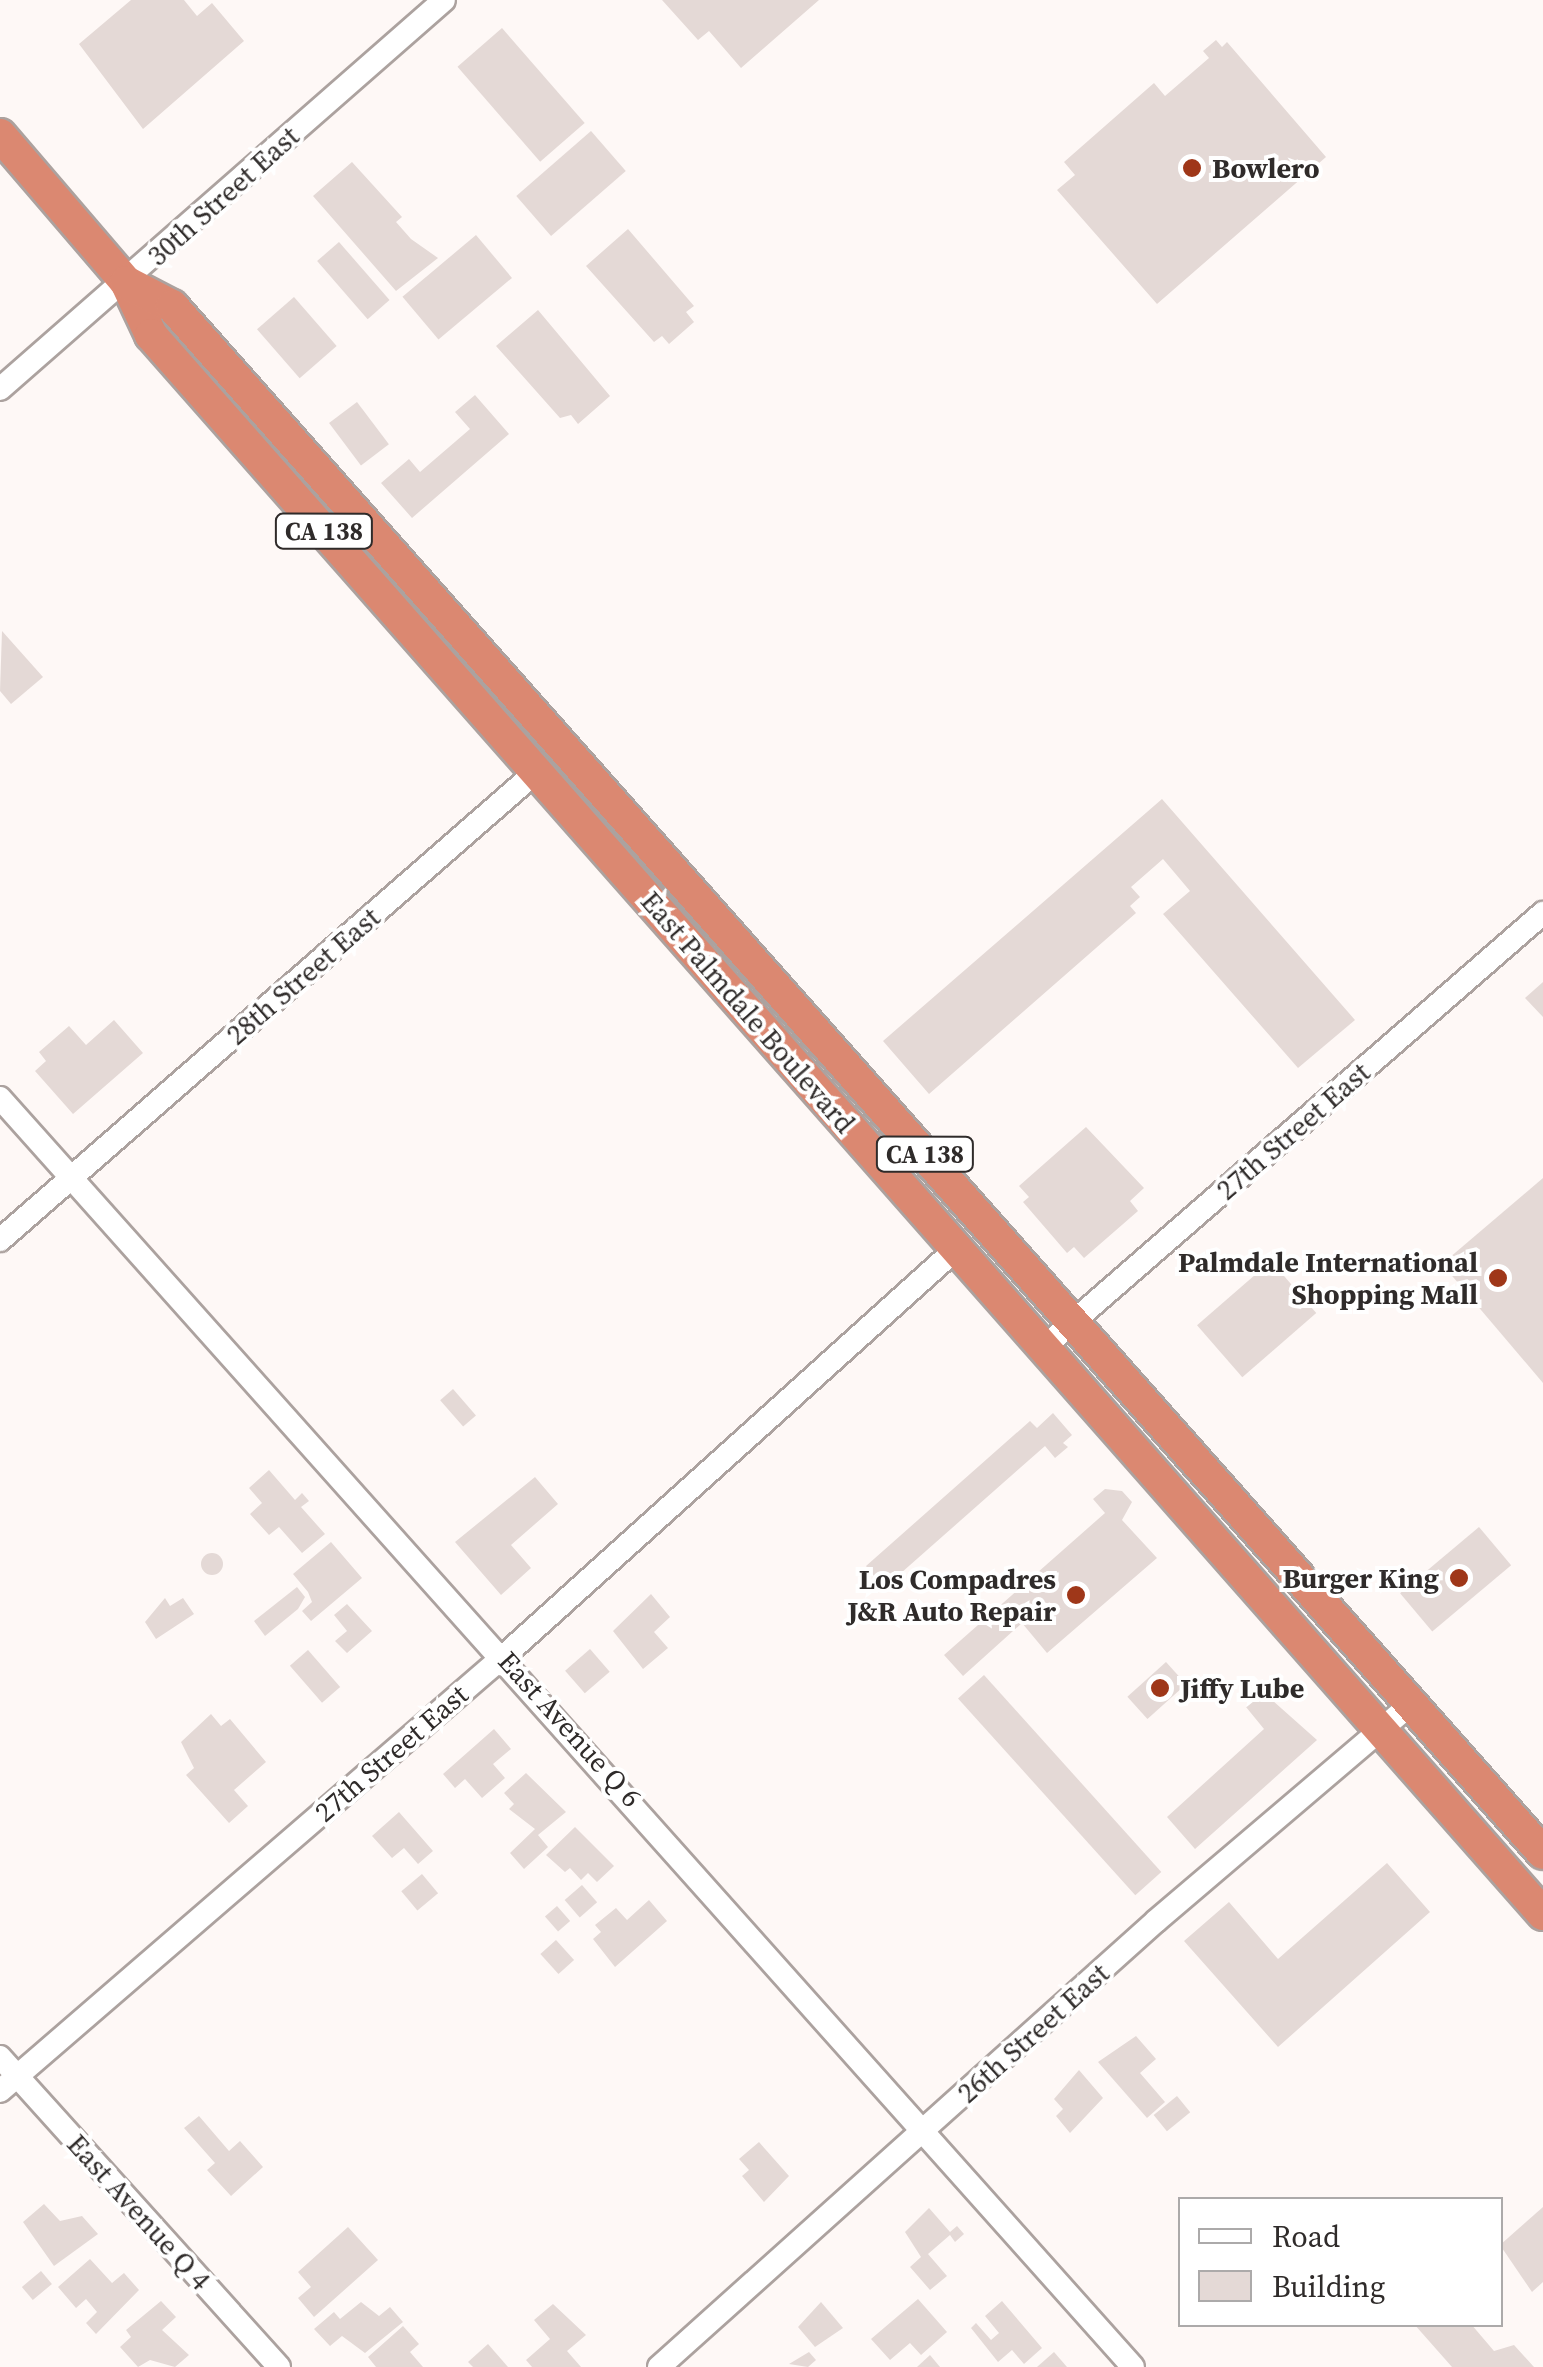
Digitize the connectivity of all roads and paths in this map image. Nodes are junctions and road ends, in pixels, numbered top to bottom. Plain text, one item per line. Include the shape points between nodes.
1 (444, 0) edge
2 (0, 136) edge
3 (126, 282) junction
4 (0, 390) edge
5 (536, 772) junction
6 (1543, 913) edge
7 (0, 1098) edge
8 (70, 1180) junction
9 (0, 1240) edge
10 (956, 1249) junction
11 (1072, 1322) junction
12 (1043, 1348) junction
13 (504, 1656) junction
14 (1411, 1704) junction
15 (1380, 1731) junction
16 (1543, 1853) edge
17 (1543, 1914) edge
18 (0, 2056) edge
19 (8, 2083) edge
20 (926, 2130) junction
21 (279, 2367) edge
22 (659, 2367) edge
23 (1132, 2367) edge

1 - 3 street, 30th Street East
2 - 3 highway, East Palmdale Boulevard / CA 138
3 - 4 street, 30th Street East
3 - 5 highway, East Palmdale Boulevard / CA 138 via 151,336
3 - 11 highway, East Palmdale Boulevard / CA 138 via 172,306
5 - 8 street, 28th Street East
5 - 10 highway, East Palmdale Boulevard / CA 138
6 - 11 street, 27th Street East
7 - 8 street, East Avenue Q 6
8 - 9 street, 28th Street East
8 - 13 street, East Avenue Q 6
10 - 12 highway, East Palmdale Boulevard / CA 138
10 - 13 street, 27th Street East
11 - 12 street, 27th Street East
11 - 14 highway, East Palmdale Boulevard / CA 138
12 - 15 highway, East Palmdale Boulevard / CA 138
13 - 19 street, 27th Street East
13 - 20 street, East Avenue Q 6
14 - 15 street, 26th Street East
14 - 16 highway, East Palmdale Boulevard / CA 138
15 - 17 highway, East Palmdale Boulevard / CA 138
15 - 20 street, 26th Street East
18 - 19 street, East Avenue Q 4
19 - 21 street, East Avenue Q 4
20 - 22 street, 26th Street East
20 - 23 street, East Avenue Q 6

